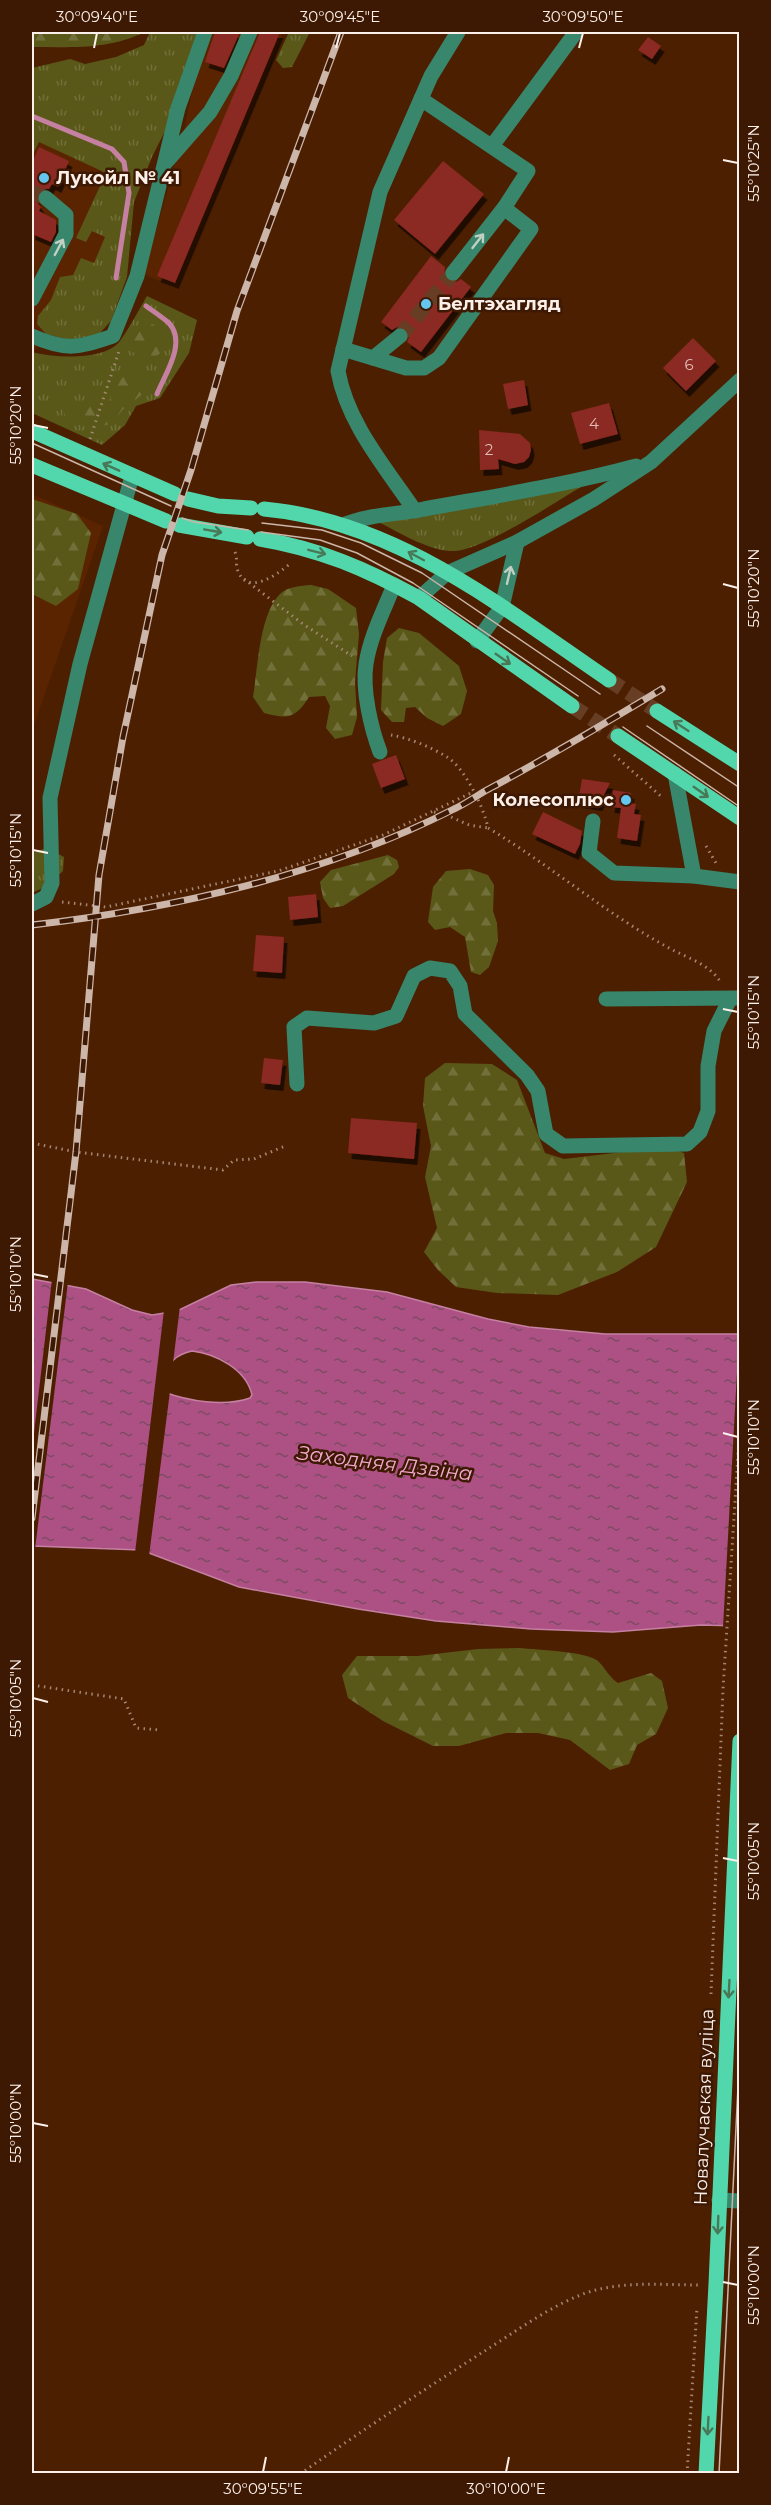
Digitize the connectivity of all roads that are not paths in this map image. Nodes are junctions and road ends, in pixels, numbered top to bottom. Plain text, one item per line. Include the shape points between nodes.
1 (206, 32) edge
2 (250, 32) edge
3 (458, 32) edge
4 (576, 32) edge
5 (421, 99) junction
6 (492, 146) junction
7 (165, 163) junction
8 (46, 198) tunnel mouth
9 (504, 208) junction
10 (453, 273) tunnel mouth
11 (32, 296) edge
12 (32, 336) edge
13 (400, 336) tunnel mouth
14 (343, 350) junction
15 (373, 358) junction
16 (740, 380) edge
17 (32, 431) edge
18 (651, 462) junction
19 (32, 465) edge
20 (132, 476) junction
21 (123, 505) junction
22 (415, 511) junction
23 (343, 525) junction
24 (516, 542) junction
25 (447, 573) junction
26 (394, 585) junction
27 (419, 598) junction
28 (502, 607) junction
29 (477, 640) junction
30 (609, 680) tunnel mouth
31 (572, 706) tunnel mouth
32 (657, 711) tunnel mouth
33 (618, 736) tunnel mouth
34 (380, 752) dead end
35 (740, 764) edge
36 (675, 774) junction
37 (740, 818) edge
38 (593, 821) dead end
39 (694, 876) junction
40 (740, 882) edge
41 (32, 904) edge
42 (735, 998) edge
43 (606, 999) dead end
44 (297, 1084) dead end
45 (740, 1741) edge
46 (719, 2200) junction
47 (740, 2200) edge
48 (706, 2474) edge

1 - 7 street via 178,108
2 - 7 street via 210,112
3 - 5 street
4 - 6 street
5 - 6 street
5 - 14 street via 380,192
6 - 9 street via 528,171
7 - 12 street via 137,276 113,336 81,347 48,343
11 -> 8 street via 66,234 66,215
10 -> 9 street
9 - 15 street via 531,229 439,358 424,368 406,368
13 - 15 street
14 - 15 street
14 - 22 street via 338,371 341,389 357,423
16 - 18 street
20 -> 17 main road
18 - 22 street via 598,477
18 - 24 street
19 - 21 main road
20 - 21 street
20 - 23 main road via 181,497 219,506
21 -> 26 main road via 173,523 324,554 364,568
21 - 41 street via 80,664 50,798 52,883 46,897
22 - 23 street via 359,518
25 -> 23 main road via 384,539
24 - 25 street
28 -> 24 street
25 - 27 street
25 - 28 main road
26 - 27 main road
26 - 34 street via 366,665 372,731
27 - 29 main road
28 - 29 street
28 - 30 main road
29 -> 31 main road
35 -> 32 main road
33 - 36 main road
36 -> 37 main road
36 - 39 street
38 - 39 street via 588,853 614,873
39 - 40 street
42 - 43 street
42 - 44 street via 714,1031 708,1066 708,1111 700,1132 687,1144 563,1146 546,1134 538,1091 527,1075 465,1014 460,986 450,972 430,968 414,976 396,1016 374,1023 307,1018 294,1028
45 -> 46 main road, Новалучаская вуліца
46 - 47 street
46 -> 48 main road, Новалучаская вуліца

